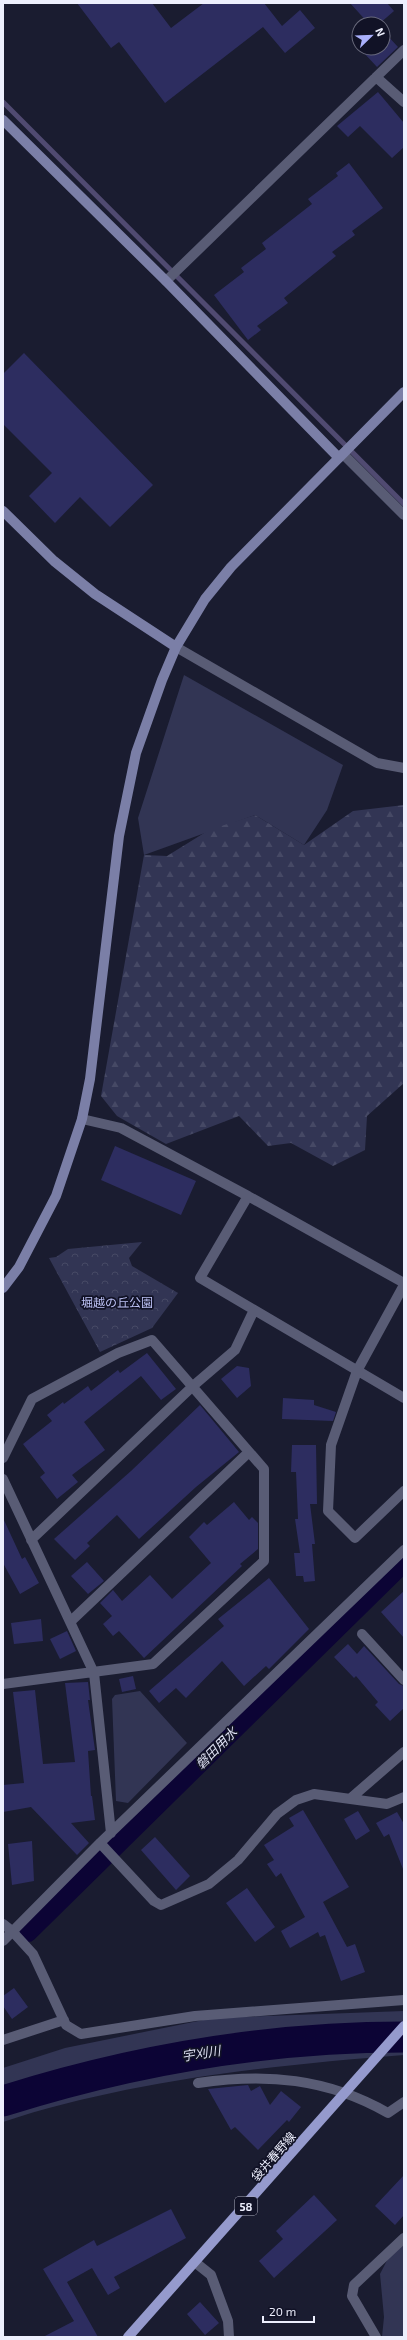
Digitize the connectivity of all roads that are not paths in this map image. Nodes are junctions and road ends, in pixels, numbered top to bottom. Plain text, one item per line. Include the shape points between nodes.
1 (404, 50) edge
2 (376, 77) junction
3 (404, 102) edge
4 (3, 120) edge
5 (166, 281) junction
6 (404, 392) edge
7 (341, 456) junction
8 (3, 511) edge
9 (404, 515) edge
10 (176, 647) junction
11 (404, 768) edge
12 (82, 1119) junction
13 (248, 1196) junction
14 (404, 1284) edge
15 (3, 1288) edge
16 (254, 1310) junction
17 (357, 1371) junction
18 (193, 1386) junction
19 (404, 1398) edge
20 (249, 1452) junction
21 (3, 1458) edge
22 (3, 1479) edge
23 (404, 1491) edge
24 (31, 1540) junction
25 (404, 1550) edge
26 (70, 1622) junction
27 (362, 1634) dead end
28 (94, 1673) junction
29 (404, 1680) edge
30 (3, 1684) edge
31 (404, 1752) edge
32 (404, 1796) edge
33 (351, 1798) junction
34 (111, 1833) junction
35 (103, 1846) junction
36 (3, 1924) edge
37 (12, 1931) junction
38 (3, 1941) edge
39 (404, 2000) edge
40 (64, 2020) junction
41 (404, 2026) edge
42 (3, 2040) edge
43 (198, 2084) dead end
44 (346, 2093) junction
45 (404, 2102) edge
46 (404, 2238) edge
47 (196, 2262) junction
48 (128, 2337) edge
49 (229, 2337) edge
50 (376, 2337) edge

1 - 2 street
2 - 3 street
2 - 5 street
4 - 5 street
5 - 7 street
6 - 7 street
7 - 9 street
7 - 10 street via 231,567 205,599
8 - 10 street via 72,576 100,598
10 - 11 street via 377,763
10 - 12 street via 136,753 119,836 90,1079
12 - 13 street via 120,1128
12 - 15 street via 56,1196 19,1267
13 - 14 street
13 - 16 street via 200,1278
14 - 17 street
16 - 17 street
16 - 18 street via 235,1350
17 - 19 street
17 - 23 street via 331,1445 328,1511 355,1538
18 - 20 street
18 - 21 street via 152,1340 125,1350 32,1399
18 - 24 street
20 - 26 street
20 - 28 street via 264,1469 264,1561 153,1664
22 - 24 street
24 - 26 street
25 - 34 street
26 - 28 street
27 - 29 street
28 - 30 street
28 - 34 street
31 - 33 street
32 - 33 street via 387,1804
33 - 35 street via 314,1794 296,1800 277,1814 238,1860 209,1884 161,1905 154,1901
34 - 35 street
35 - 37 street
36 - 37 street
37 - 38 street
37 - 40 street via 33,1954
39 - 40 street via 195,2016 81,2034 66,2025
40 - 42 street
41 - 44 main road, 袋井春野線 / 58
43 - 44 street via 230,2079 283,2080 316,2084
44 - 45 street via 388,2113
44 - 47 main road, 袋井春野線 / 58
46 - 50 street via 354,2285 352,2296
47 - 48 main road, 袋井春野線 / 58
47 - 49 street via 211,2275 228,2321

